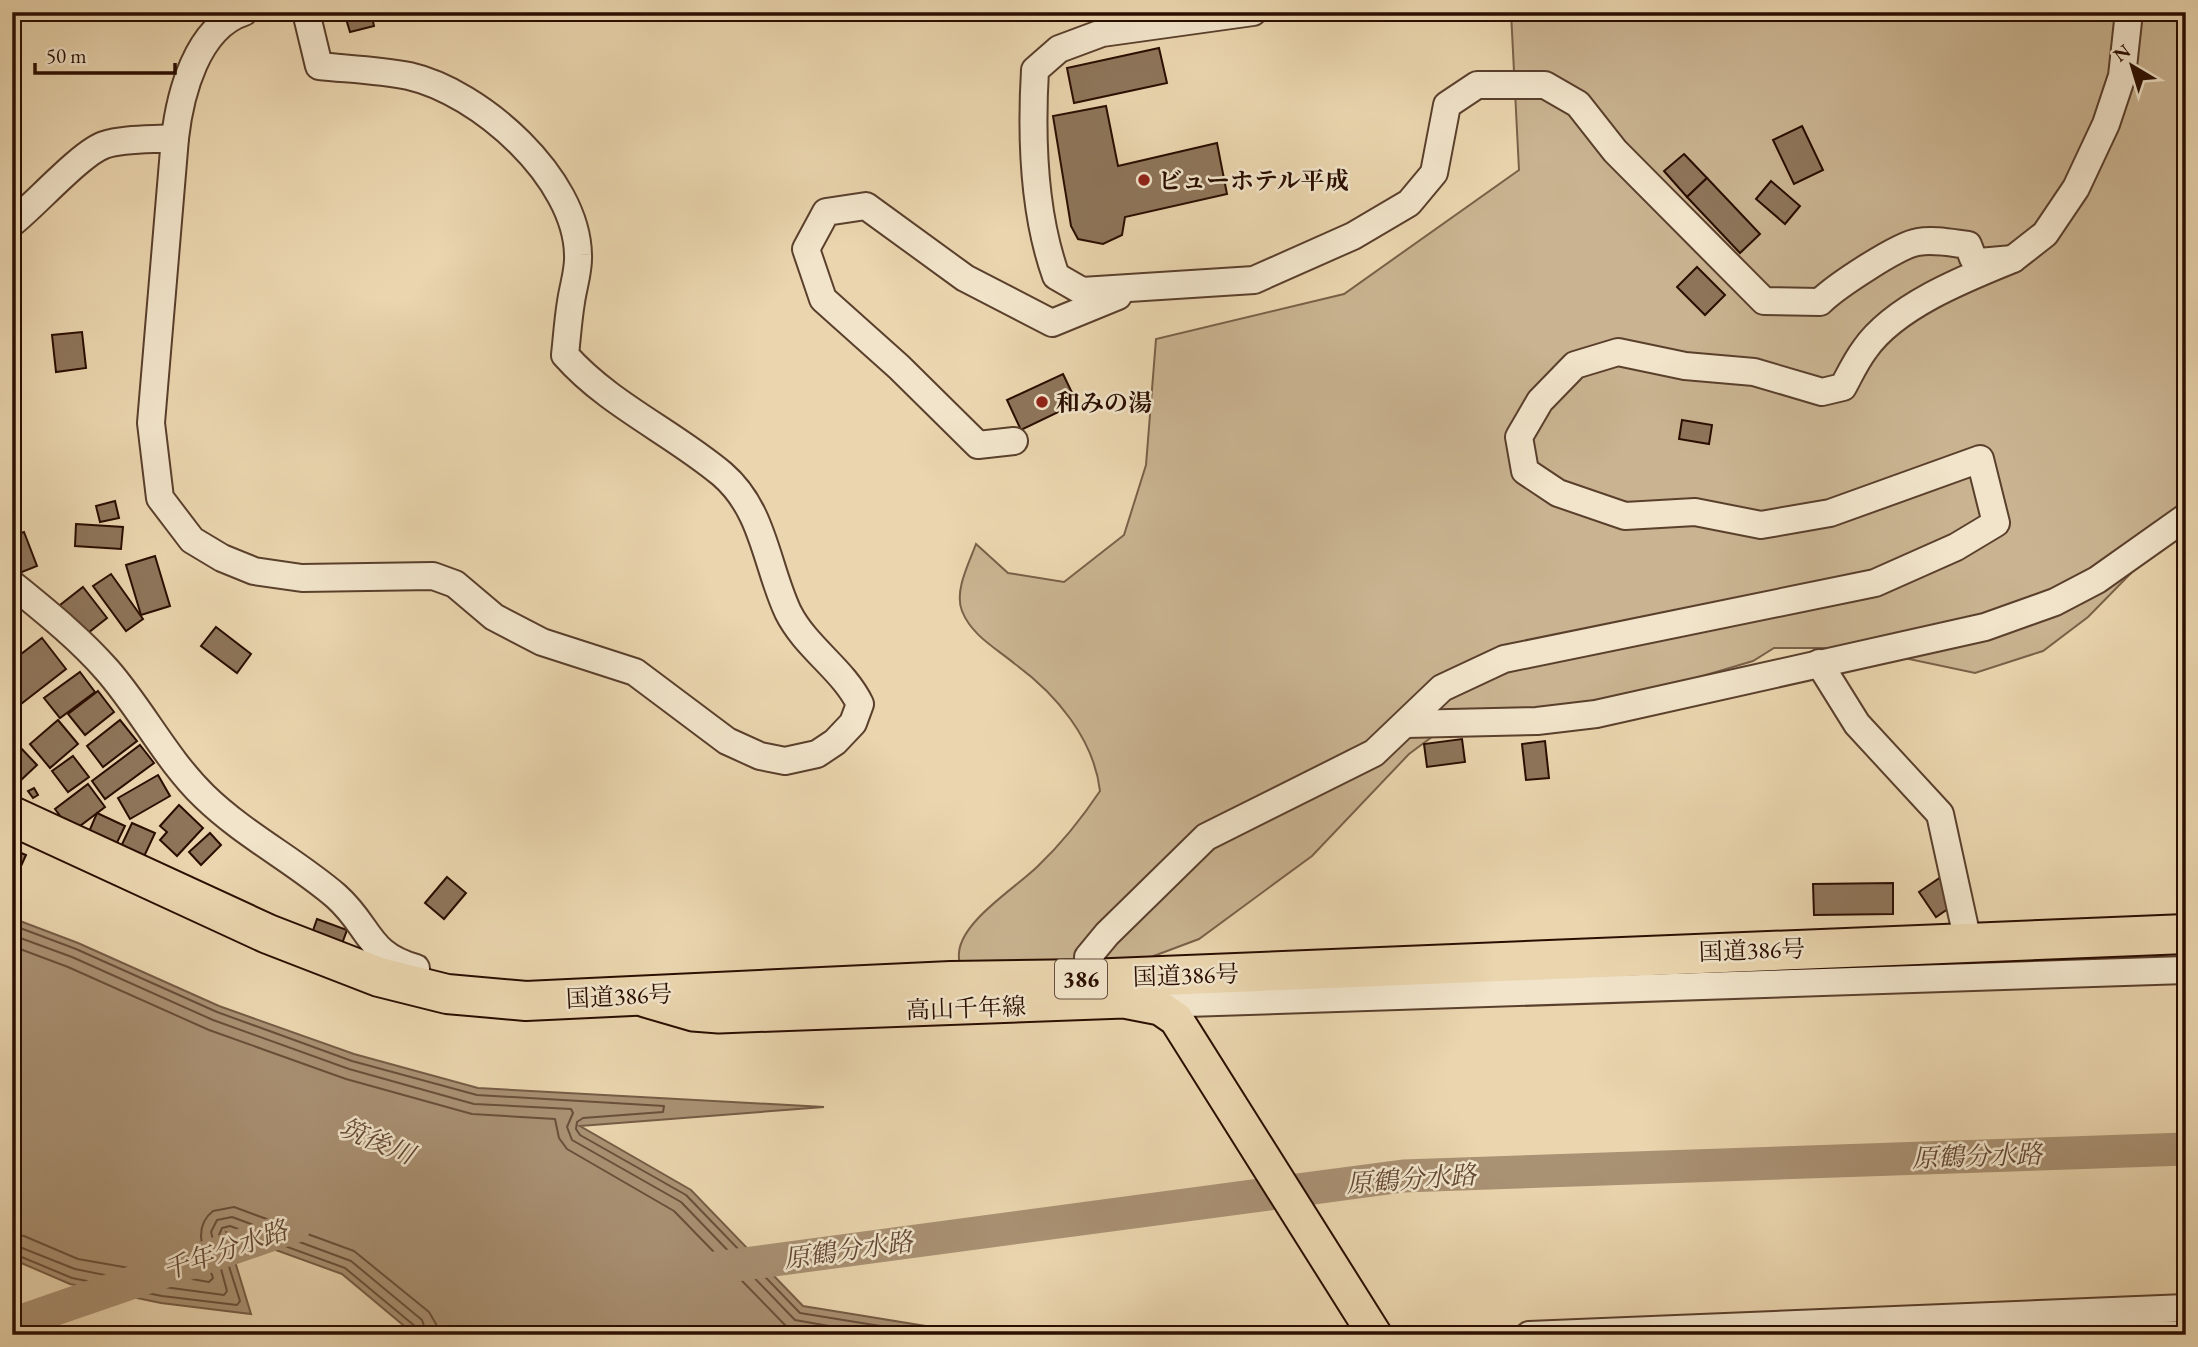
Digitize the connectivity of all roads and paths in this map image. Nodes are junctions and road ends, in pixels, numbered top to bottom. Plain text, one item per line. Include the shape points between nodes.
1 (244, 12) edge
2 (306, 12) edge
3 (1253, 12) edge
4 (2129, 12) edge
5 (175, 138) junction
6 (12, 223) edge
7 (2013, 259) junction
8 (1139, 288) junction
9 (1014, 441) dead end
10 (2186, 517) edge
11 (12, 584) edge
12 (1819, 663) junction
13 (1406, 724) junction
14 (12, 816) edge
15 (2186, 934) edge
16 (1968, 942) junction
17 (2186, 970) edge
18 (1088, 979) junction
19 (415, 987) junction
20 (633, 997) junction
21 (1168, 1013) junction
22 (2186, 1308) edge
23 (2067, 1314) junction
24 (1372, 1328) edge
25 (1529, 1335) edge
26 (2180, 1335) edge

1 - 5 street via 231,16 207,40 194,65
2 - 5 street via 318,66 410,76 449,93 500,124 558,187 571,213 578,256 565,355 585,377 724,476 746,502 764,536 789,613 817,653 852,688 860,704 853,723 835,742 817,754 785,761 760,756 727,741 635,672 542,642 494,617 455,584 433,576 354,580 278,575 222,558 192,540 160,498 152,423
3 - 8 street via 1102,33 1059,49 1035,70 1034,153 1044,242 1056,276 1082,291
4 - 7 street via 2122,76 2076,188 2045,234
5 - 6 street via 103,145
7 - 8 street via 1979,262 1968,245 1918,242 1894,251 1820,302 1764,301 1615,151 1578,104 1545,85 1477,85 1447,105 1434,173 1409,203 1353,236 1254,280
7 - 13 street via 1958,281 1895,320 1866,347 1843,387 1822,391 1754,372 1685,366 1618,352 1574,365 1540,401 1519,437 1525,471 1558,493 1625,516 1695,512 1761,525 1830,513 1980,458 1996,523 1956,547 1875,583 1504,659 1442,688
8 - 9 street via 1052,323 965,278 866,206 826,212 806,249 823,299 978,445
10 - 12 street via 2097,580 2055,602 1985,627
11 - 19 street via 109,671 205,798 324,886 352,913 382,954 416,968
12 - 13 street via 1596,714 1538,721
12 - 16 street via 1857,724 1940,814
13 - 18 street via 1374,754 1206,837 1107,934 1088,957
14 - 19 highway, 国道386号 / 386 via 268,934
15 - 16 highway, 国道386号 / 386
16 - 18 highway, 国道386号 / 386
17 - 21 street via 1187,1003
18 - 20 highway, 国道386号 / 386
19 - 20 highway, 国道386号 / 386 via 526,1000
20 - 21 main road, 高山千年線 via 693,1014 719,1016 1124,1002
21 - 24 main road
22 - 23 street
23 - 25 street
23 - 26 street via 2116,1332

